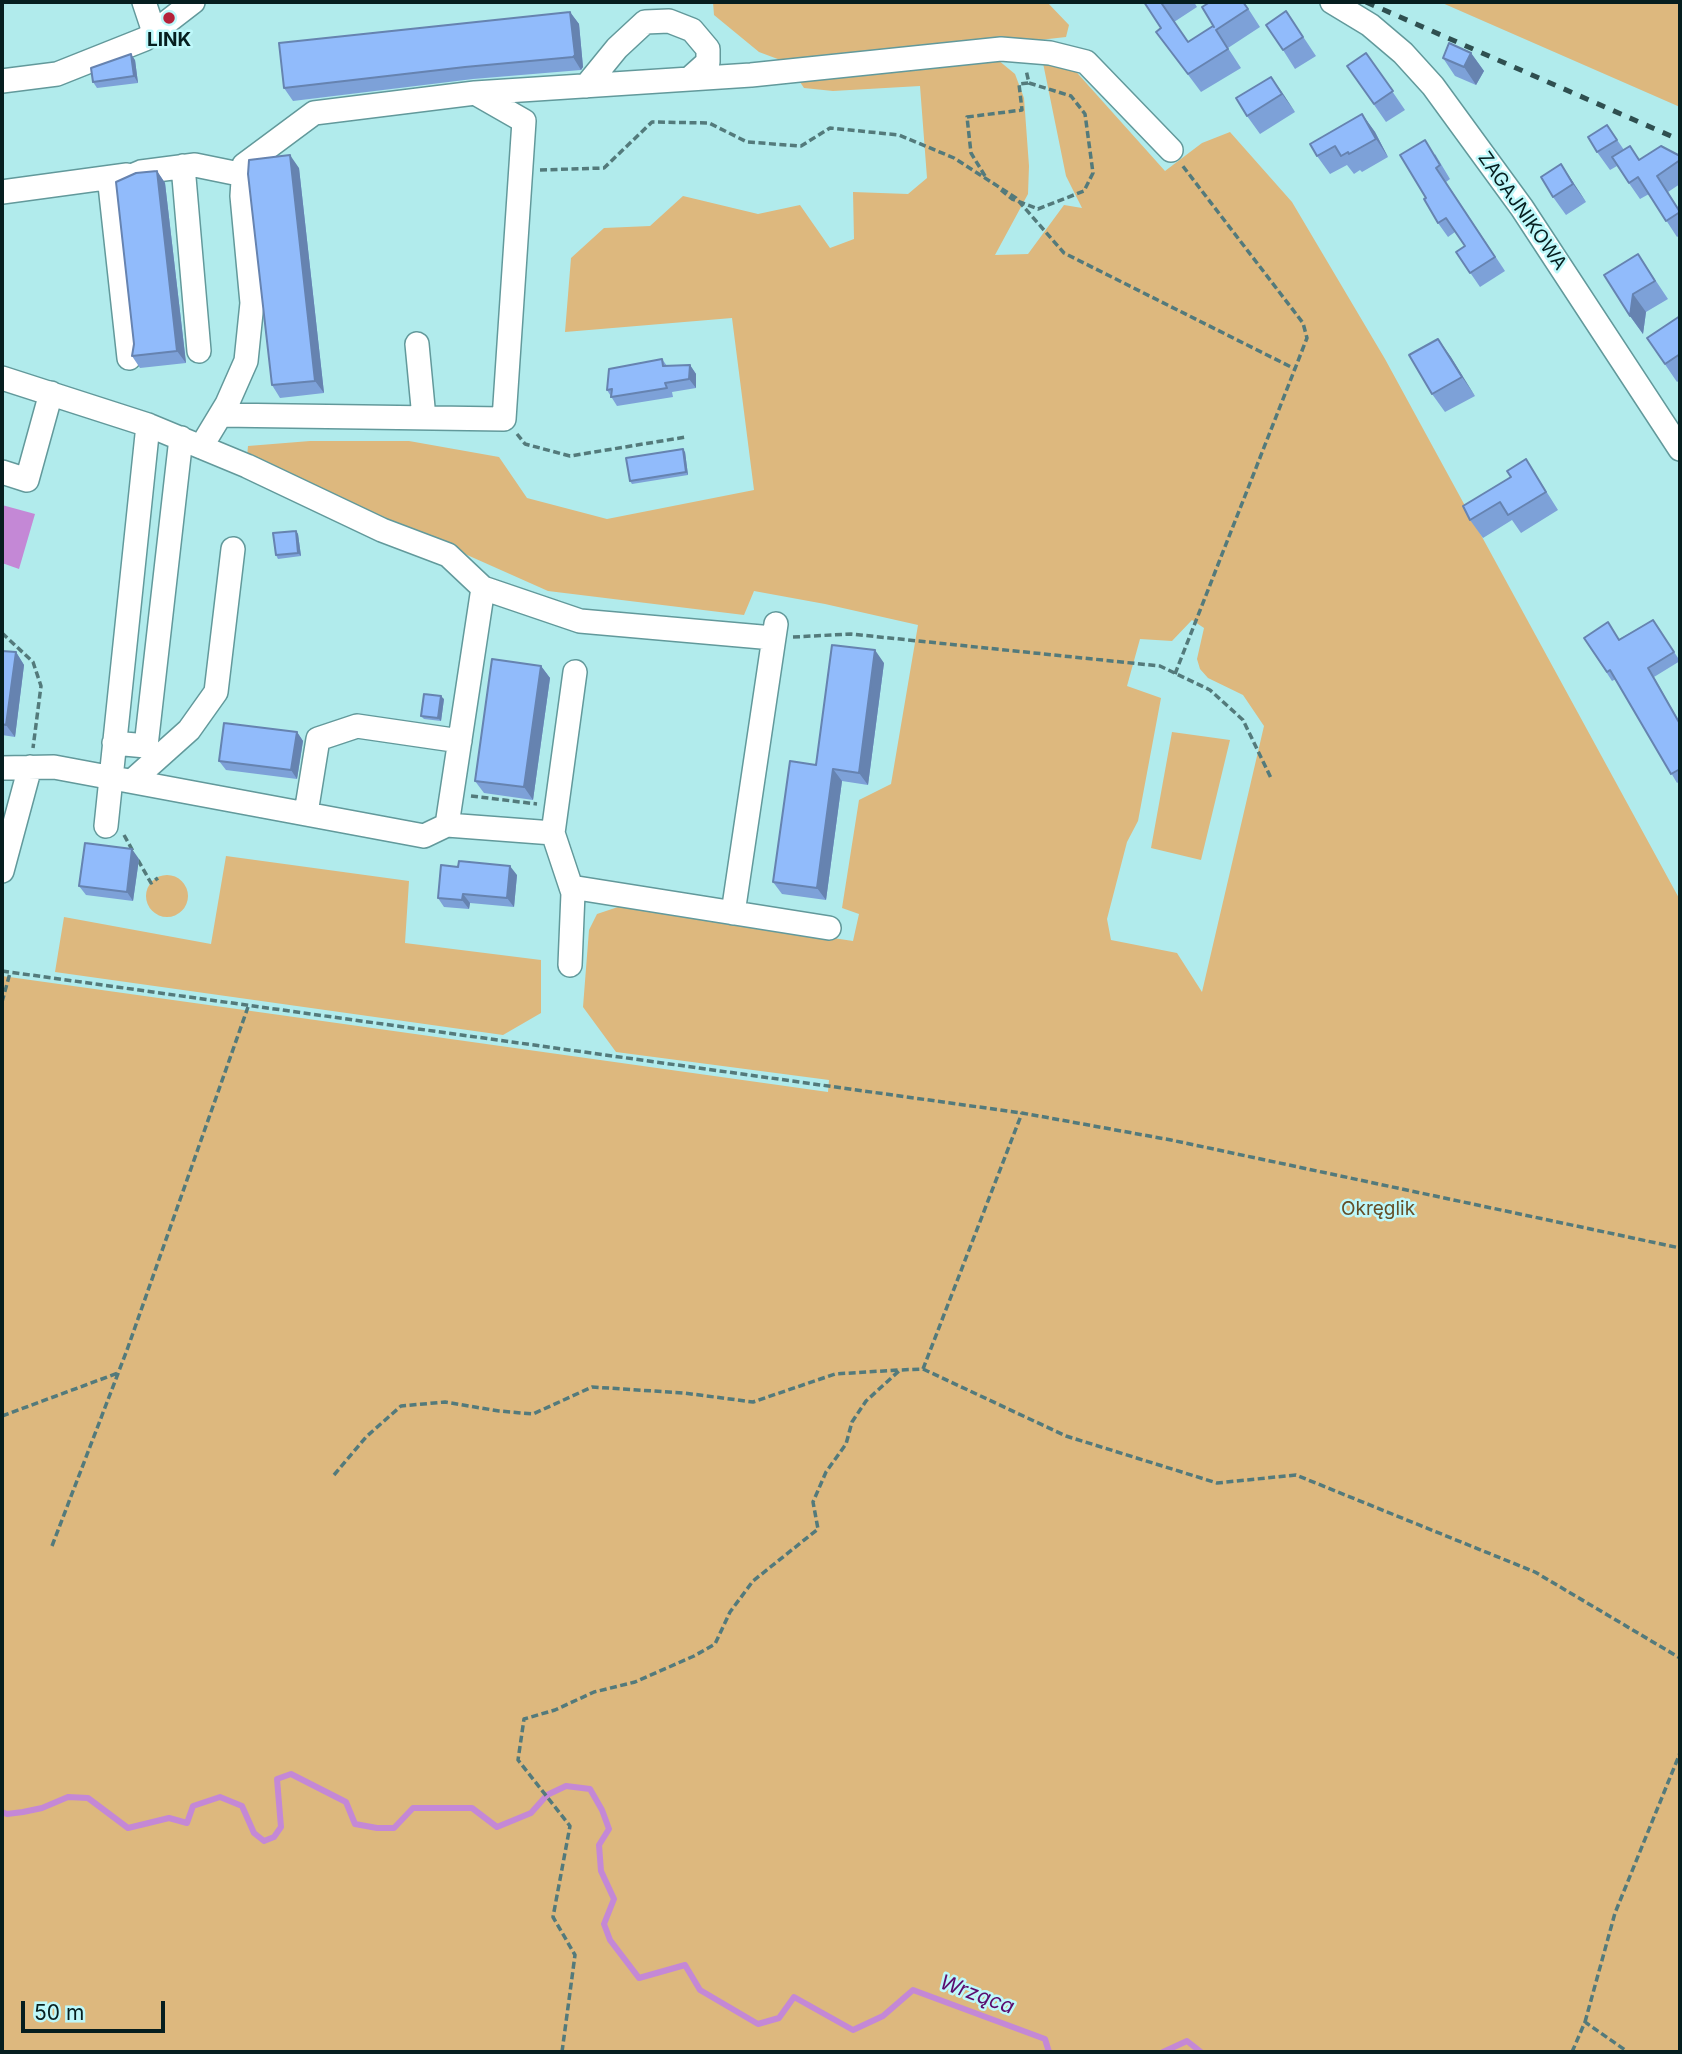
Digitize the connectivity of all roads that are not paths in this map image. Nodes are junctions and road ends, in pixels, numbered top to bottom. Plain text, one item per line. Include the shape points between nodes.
1 (144, 2) edge
2 (192, 2) edge
3 (1332, 2) edge
4 (154, 32) junction
5 (689, 79) junction
6 (2, 81) edge
7 (586, 86) junction
8 (475, 93) junction
9 (1171, 150) road end
10 (183, 166) junction
11 (137, 174) junction
12 (244, 175) junction
13 (2, 191) edge
14 (417, 344) dead end
15 (200, 351) dead end
16 (129, 358) dead end
17 (2, 377) edge
18 (51, 393) junction
19 (221, 415) junction
20 (424, 418) junction
21 (148, 425) junction
22 (191, 443) junction
23 (1680, 449) edge
24 (2, 472) edge
25 (233, 549) dead end
26 (482, 588) junction
27 (575, 672) dead end
28 (460, 741) junction
29 (114, 743) junction
30 (10, 768) edge
31 (121, 779) junction
32 (306, 813) junction
33 (107, 816) road end
34 (447, 825) junction
35 (553, 833) junction
36 (2, 871) edge
37 (571, 887) junction
38 (733, 913) junction
39 (829, 928) dead end
40 (570, 965) dead end

1 - 4 street
2 - 4 street
3 - 23 street, ZAGAJNIKOWA via 1378,32 1433,86 1522,208
4 - 6 street via 57,74
5 - 7 street
5 - 7 street via 708,62 708,49 692,30 669,21 645,22
5 - 9 street via 1001,50 1050,53 1086,62
7 - 8 street
8 - 12 street via 314,113 244,164
8 - 20 street via 524,121 504,419
10 - 11 street
10 - 12 street via 195,164
10 - 15 street
11 - 13 street
11 - 16 street via 110,185
12 - 19 street via 252,303 246,361
14 - 20 street
17 - 18 street
18 - 21 street
18 - 24 street via 27,480
19 - 20 street
19 - 22 street
21 - 22 street
21 - 29 street
22 - 26 street via 448,555
22 - 29 street via 146,746
25 - 31 street via 216,692 189,730
26 - 28 street
26 - 38 street via 580,621 775,631
27 - 35 street
28 - 32 street via 358,726 318,739
28 - 34 street
29 - 31 street
30 - 31 street via 54,767
30 - 36 street
31 - 32 street
31 - 33 street
32 - 34 street via 424,836
34 - 35 street
35 - 37 street
37 - 38 street
37 - 40 street
38 - 39 street

